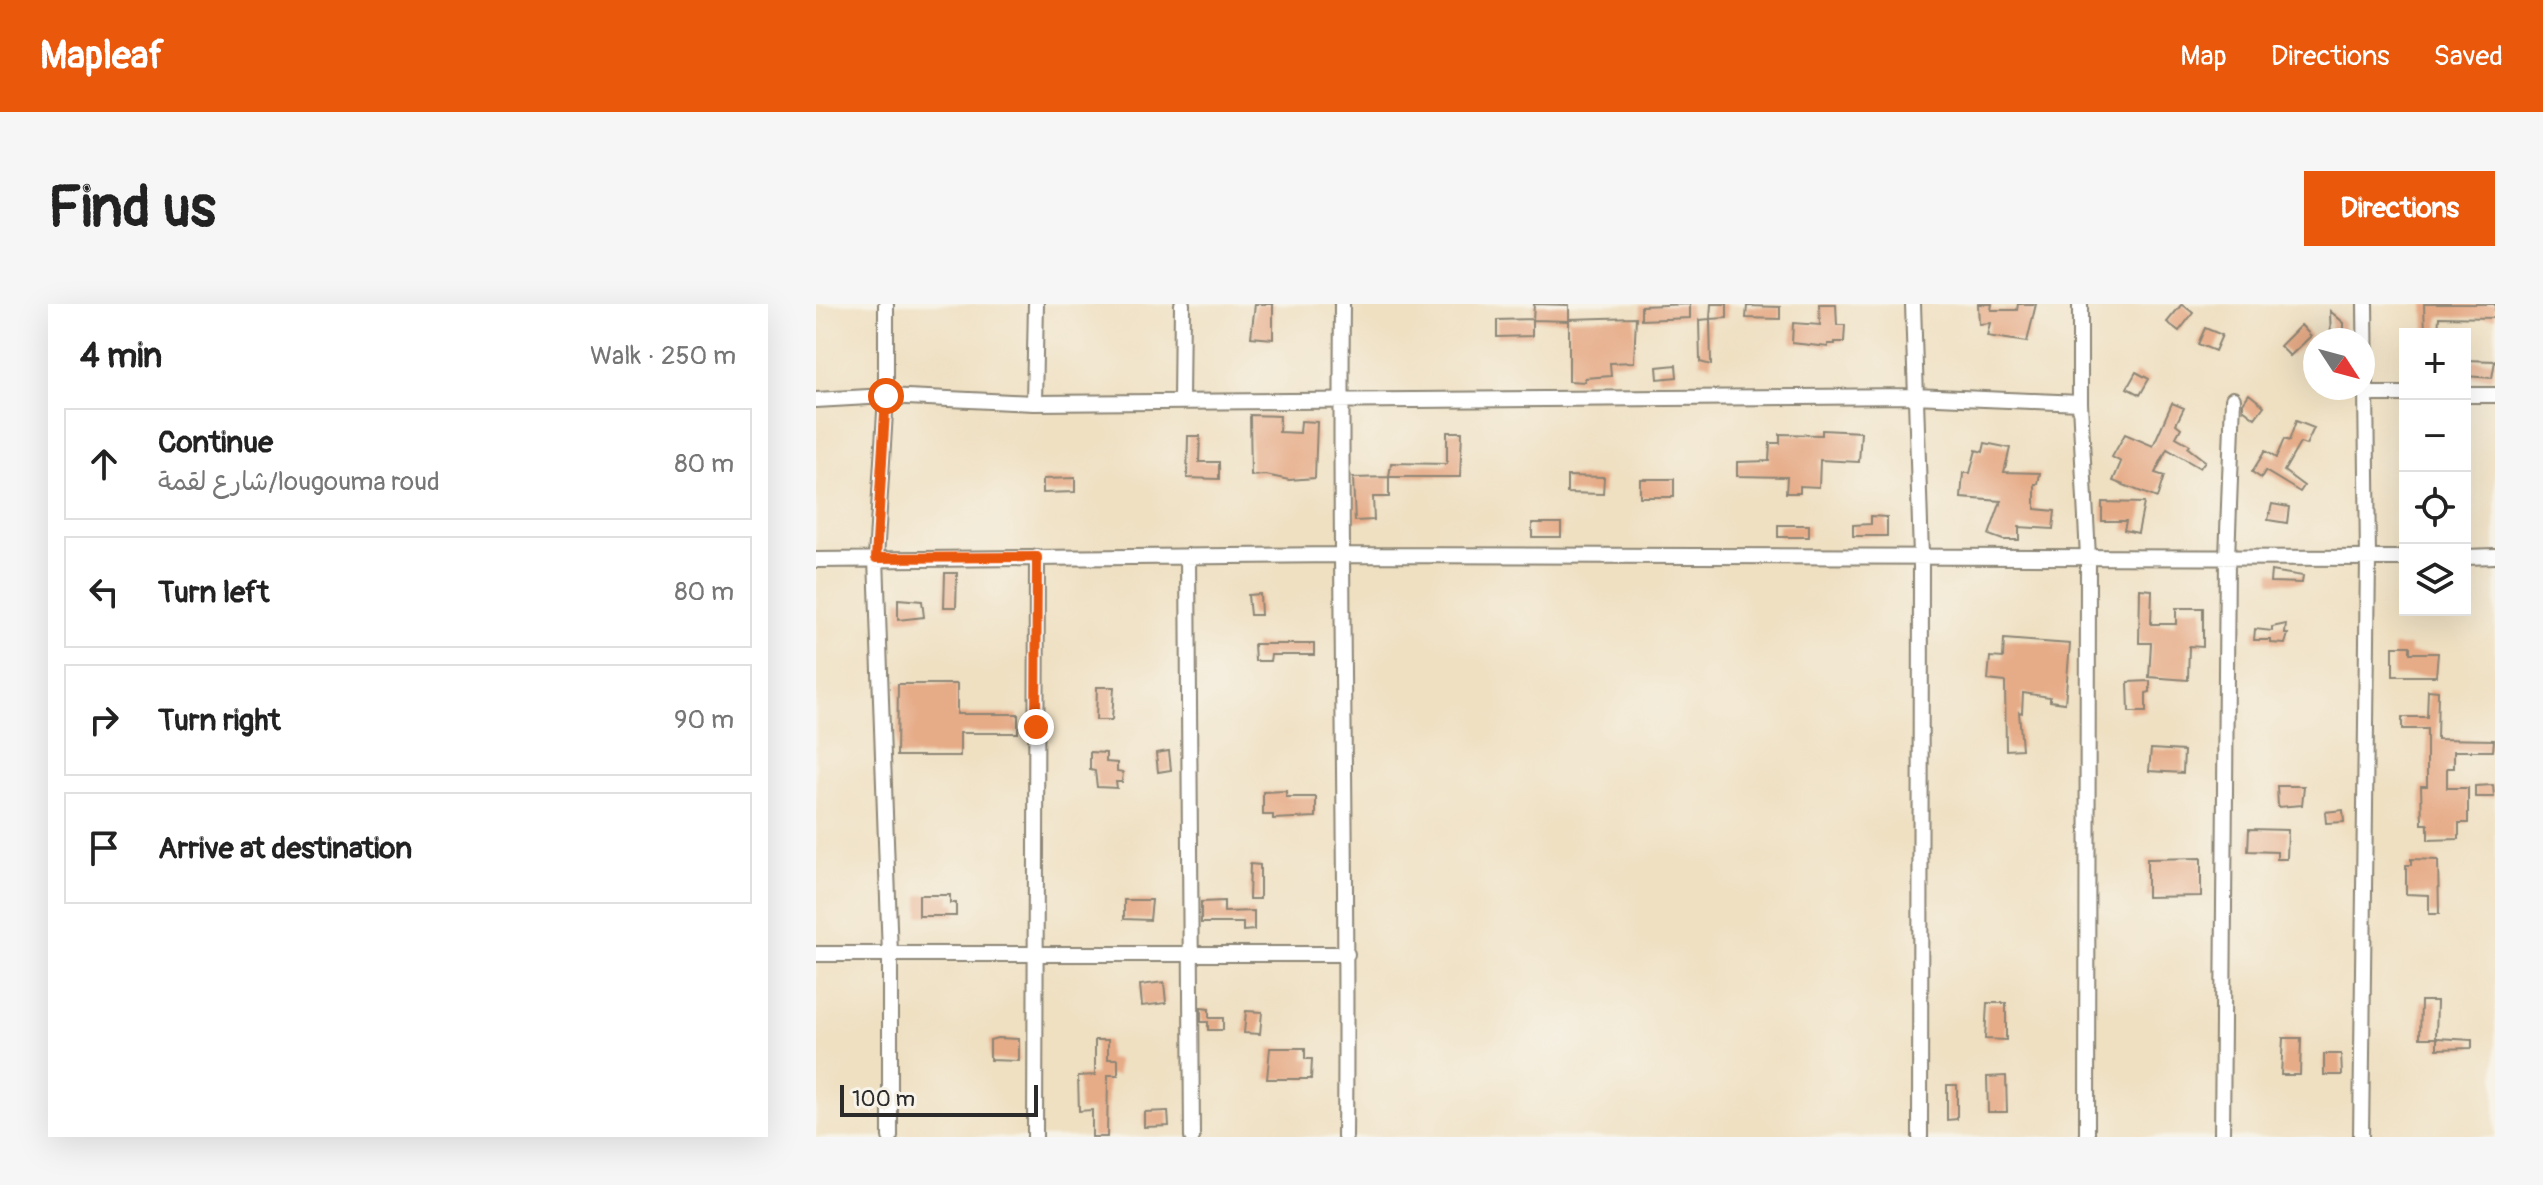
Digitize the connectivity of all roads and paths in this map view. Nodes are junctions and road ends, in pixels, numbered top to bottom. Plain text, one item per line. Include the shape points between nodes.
1 (886, 304) edge
2 (1036, 304) edge
3 (1182, 304) edge
4 (1342, 304) edge
5 (1913, 304) edge
6 (2080, 304) edge
7 (2365, 304) edge
8 (2366, 328) edge
9 (2375, 394) edge
10 (2399, 394) edge
11 (2471, 395) edge
12 (2495, 395) edge
13 (886, 396) junction
14 (1914, 396) junction
15 (2233, 399) dead end
16 (816, 400) edge
17 (1341, 400) junction
18 (2368, 400) edge
19 (1181, 402) junction
20 (1034, 403) junction
21 (2080, 403) junction
22 (1340, 555) junction
23 (1188, 556) junction
24 (1921, 556) junction
25 (2495, 556) edge
26 (1037, 557) junction
27 (2088, 557) junction
28 (2471, 557) edge
29 (876, 558) junction
30 (2227, 558) junction
31 (2399, 558) edge
32 (2368, 559) junction
33 (816, 560) edge
34 (816, 954) edge
35 (1347, 954) junction
36 (890, 955) junction
37 (1035, 955) junction
38 (1192, 955) junction
39 (890, 1137) edge
40 (1035, 1137) edge
41 (1192, 1137) edge
42 (1345, 1137) edge
43 (1920, 1137) edge
44 (2087, 1137) edge
45 (2222, 1137) edge
46 (2361, 1137) edge

1 - 13 street
2 - 20 street
3 - 19 street
4 - 17 street
5 - 14 street
6 - 21 street
7 - 8 street
9 - 10 street
11 - 12 street
13 - 16 street
13 - 20 street
13 - 29 street
14 - 17 street
14 - 21 street
14 - 24 street
15 - 30 street
17 - 19 street
17 - 22 street
18 - 32 street
19 - 20 street
21 - 27 street
22 - 23 street
22 - 24 street
22 - 35 street
23 - 26 street
23 - 38 street
24 - 27 street
24 - 43 street
25 - 28 street
26 - 29 street
26 - 37 street
27 - 30 street
27 - 44 street
29 - 33 street
29 - 36 street
30 - 32 street
30 - 45 street
31 - 32 street
32 - 46 street
34 - 36 street
35 - 38 street
35 - 42 street
36 - 37 street
36 - 39 street
37 - 38 street
37 - 40 street
38 - 41 street

